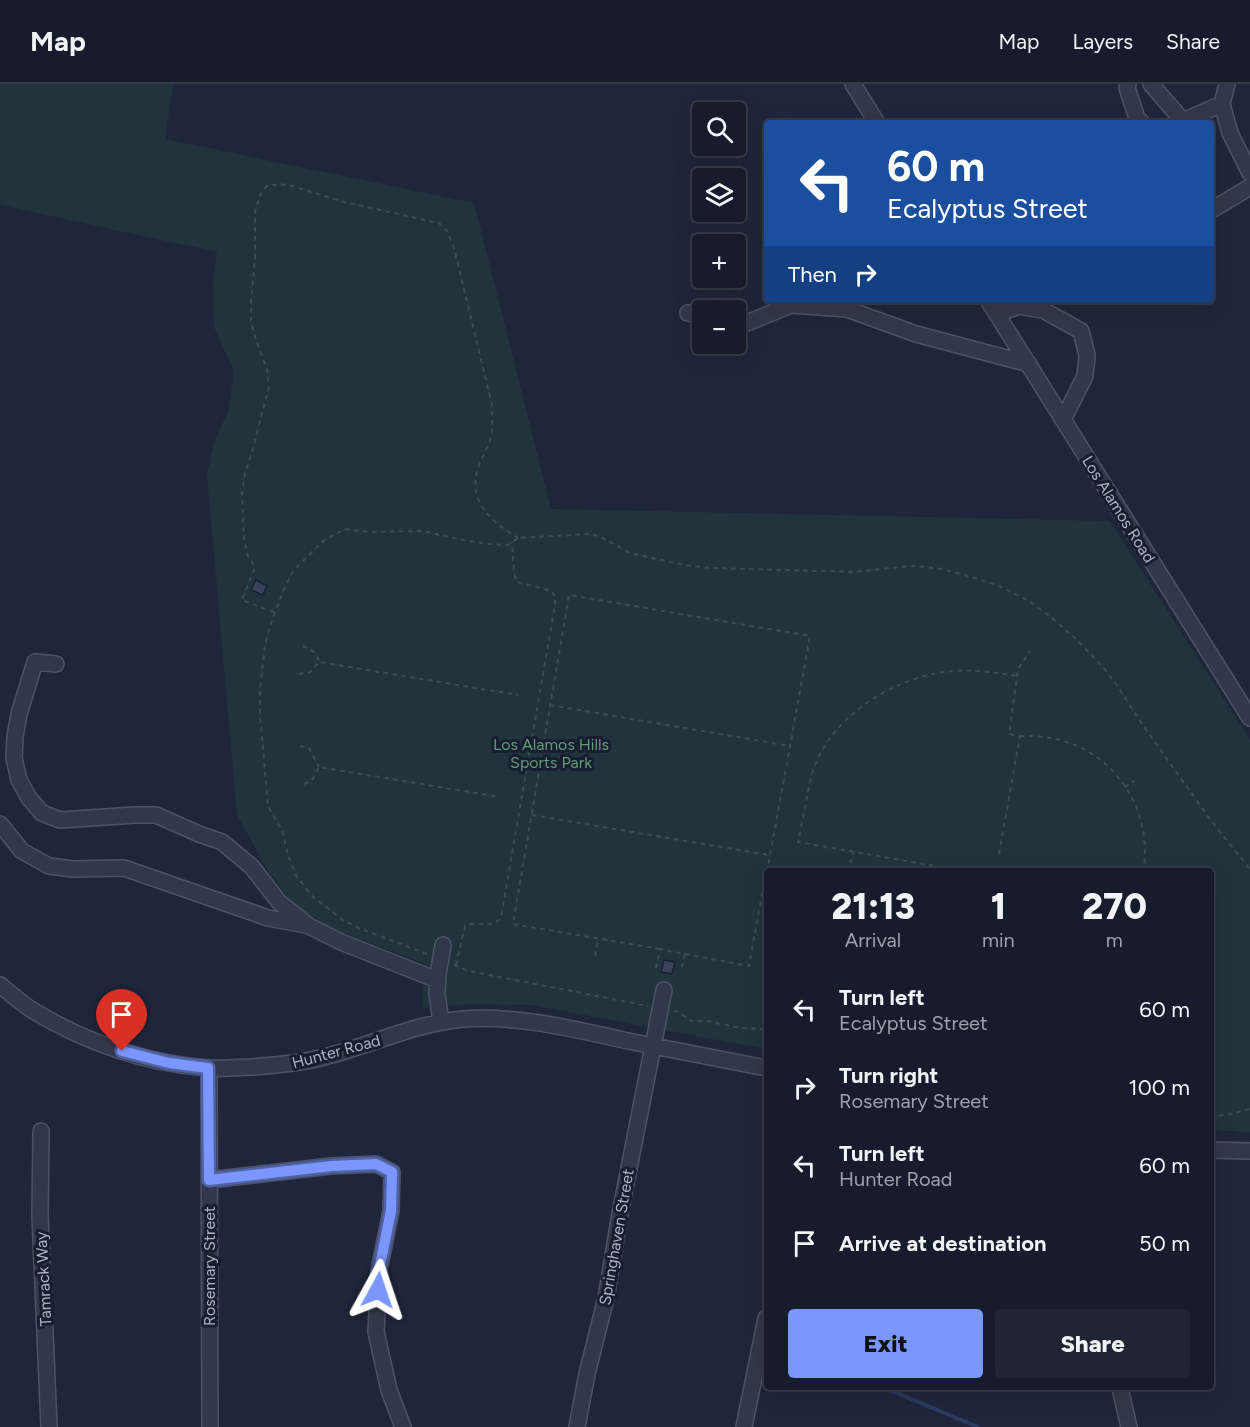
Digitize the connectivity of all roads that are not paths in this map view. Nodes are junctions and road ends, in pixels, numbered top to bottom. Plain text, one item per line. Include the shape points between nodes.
1 (853, 84) edge
2 (1128, 84) edge
3 (1151, 84) edge
4 (1227, 84) edge
5 (1222, 104) junction
6 (875, 120) edge
7 (1139, 120) edge
8 (1178, 120) edge
9 (1185, 120) edge
10 (1250, 173) edge
11 (1250, 187) edge
12 (1214, 209) edge
13 (990, 303) edge
14 (997, 314) junction
15 (746, 323) edge
16 (1029, 364) junction
17 (1063, 420) junction
18 (56, 664) dead end
19 (1250, 718) edge
20 (0, 824) edge
21 (309, 926) junction
22 (442, 952) road end
23 (438, 980) junction
24 (0, 985) edge
25 (664, 990) dead end
26 (441, 1022) junction
27 (652, 1046) junction
28 (208, 1068) junction
29 (764, 1068) edge
30 (41, 1131) dead end
31 (1214, 1150) edge
32 (1250, 1151) edge
33 (209, 1180) junction
34 (764, 1328) edge
35 (1120, 1390) edge
36 (49, 1427) edge
37 (210, 1427) edge
38 (403, 1427) edge
39 (577, 1427) edge
40 (744, 1427) edge
41 (1129, 1427) edge

1 - 6 street
2 - 7 street
3 - 8 street
4 - 5 street
5 - 9 street
5 - 10 street via 1230,133
11 - 12 street
13 - 14 street, Los Alamos Road
14 - 16 street, Los Alamos Road
14 - 17 street via 1019,306 1043,310 1081,331 1087,355 1085,376
15 - 16 street via 791,305 847,309 916,334
16 - 17 street, Los Alamos Road
17 - 19 street, Los Alamos Road
18 - 21 street via 35,662 15,737 19,780 42,813 60,820 156,815 222,842 252,867 279,902
20 - 21 street via 22,851 49,866 124,868 268,918
21 - 23 street
22 - 23 street
23 - 26 street
24 - 28 street, Hunter Road via 30,1009 80,1035 169,1063
25 - 27 street, Springhaven Street
26 - 27 street, Hunter Road via 464,1019 545,1023
26 - 28 street, Hunter Road via 326,1057 280,1065
27 - 29 street, Hunter Road
27 - 39 street, Springhaven Street via 606,1298
28 - 33 street, Rosemary Street
30 - 36 street, Tamrack Way via 40,1215
31 - 32 street
33 - 37 street, Rosemary Street
33 - 38 street via 376,1164 392,1172 391,1211 379,1270 376,1332 389,1390
34 - 40 street
35 - 41 street

